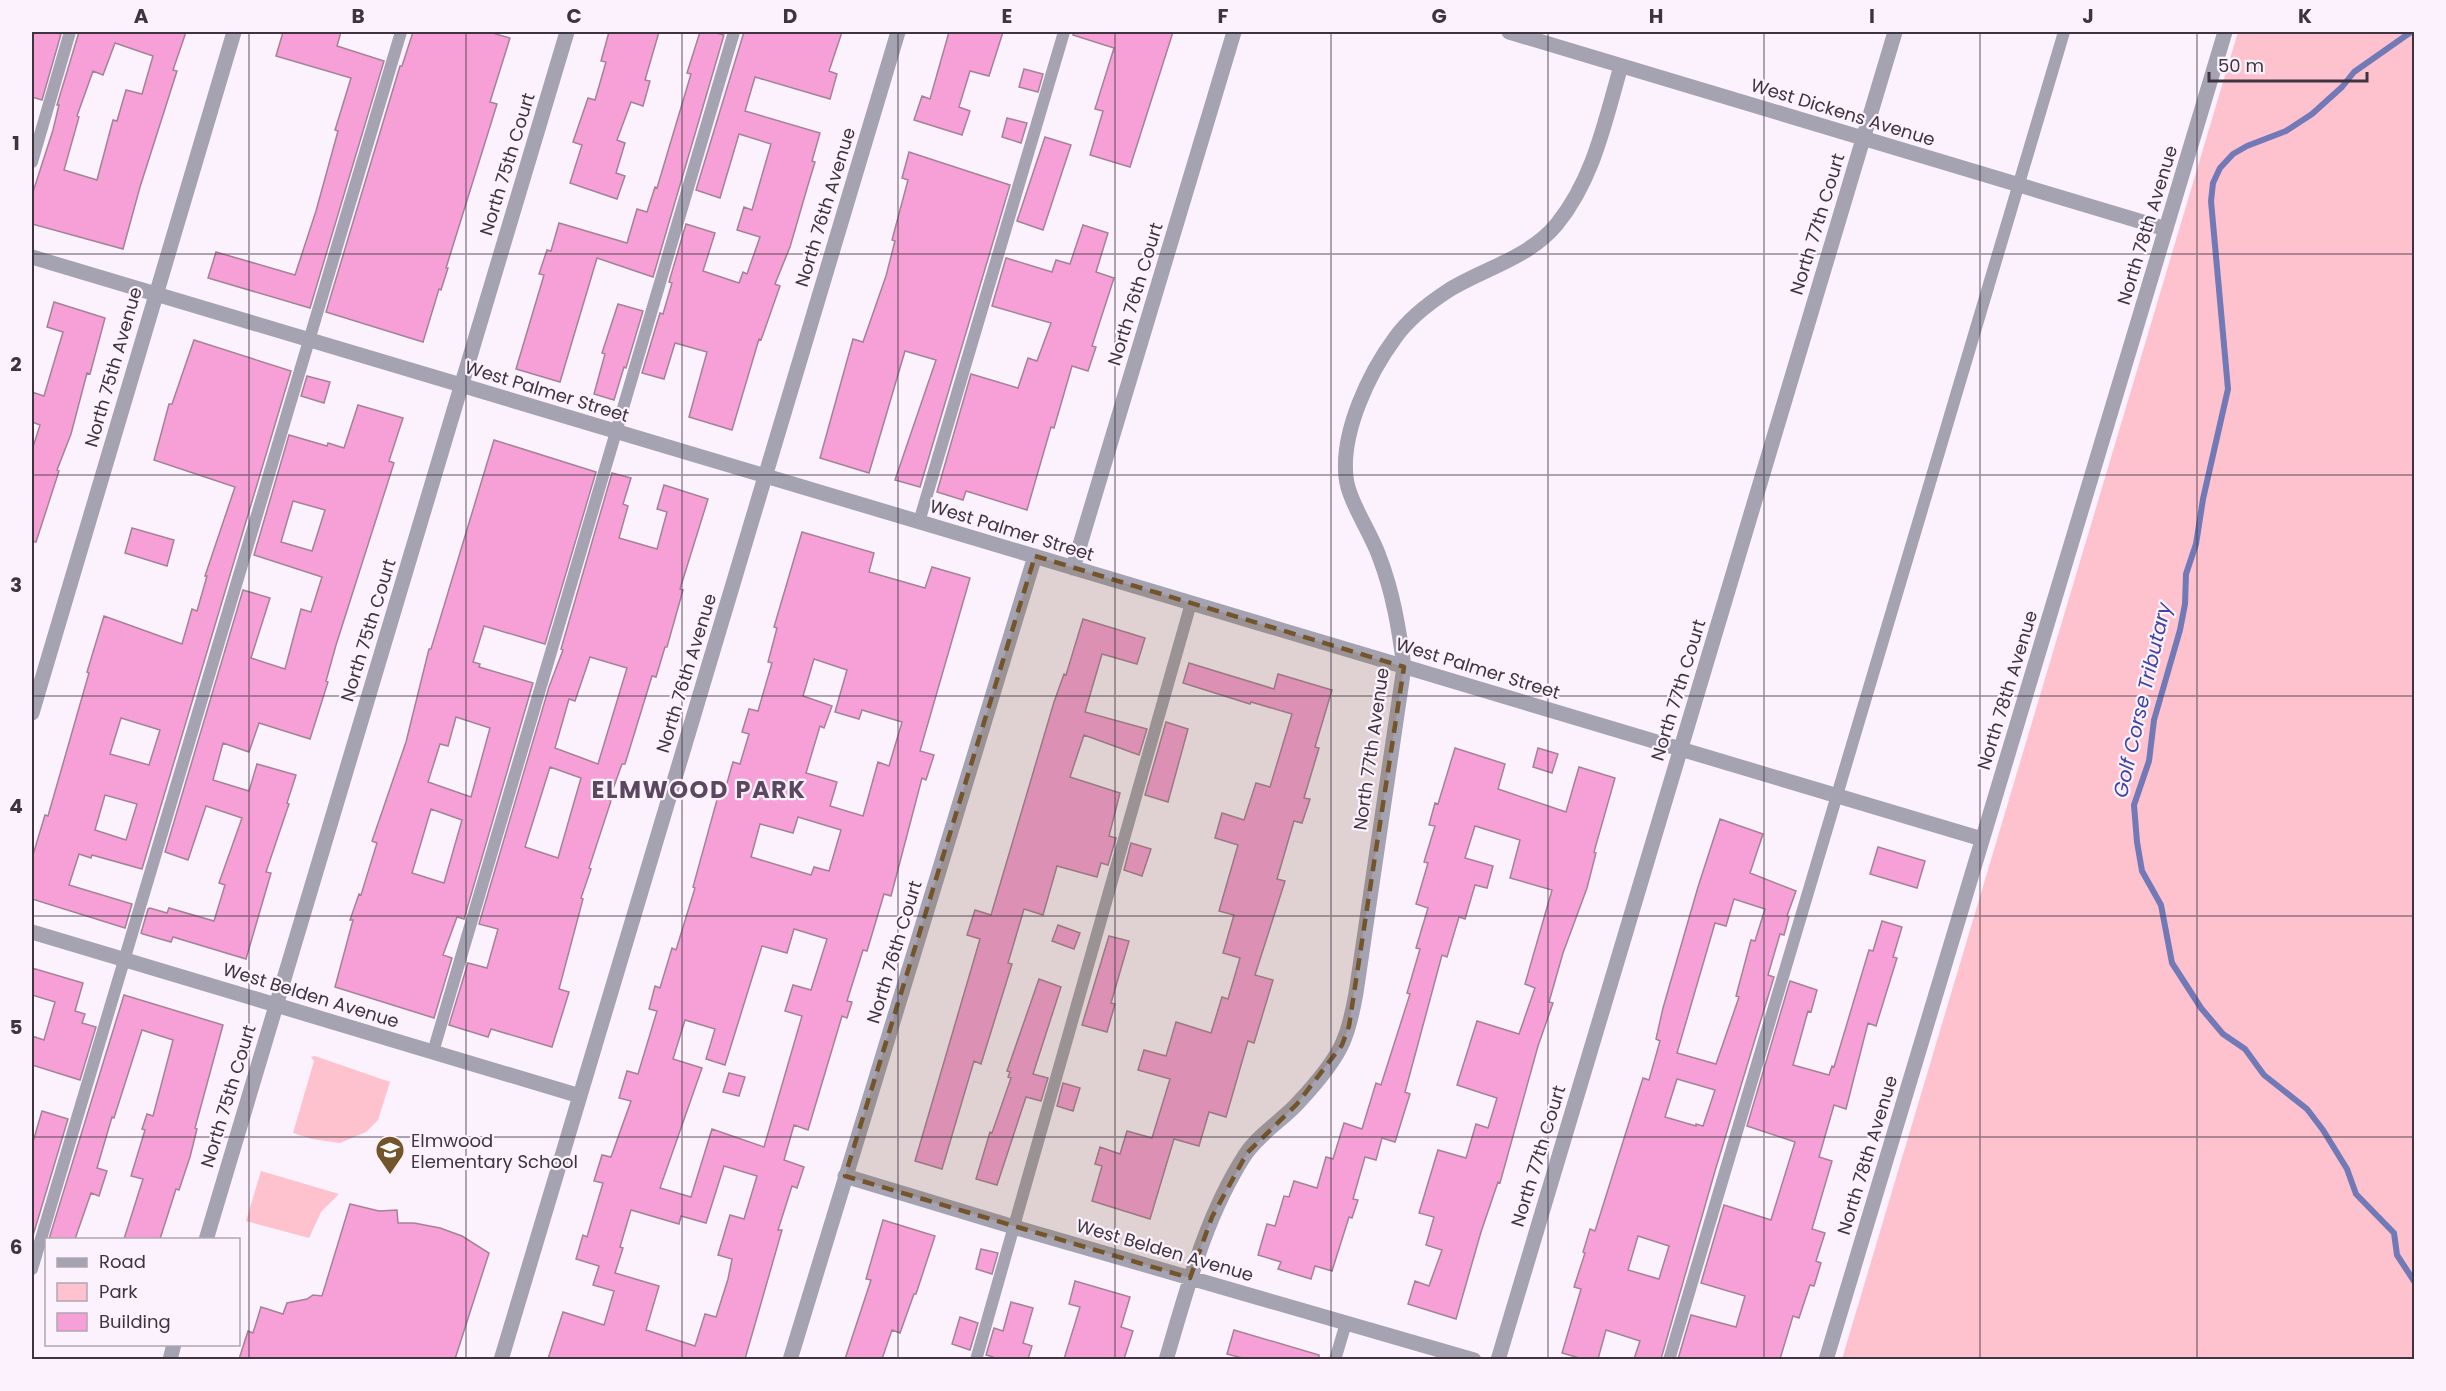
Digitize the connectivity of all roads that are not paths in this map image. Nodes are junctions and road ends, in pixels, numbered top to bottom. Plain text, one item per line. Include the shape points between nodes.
1 (70, 32) edge
2 (234, 32) edge
3 (401, 32) edge
4 (567, 32) edge
5 (734, 32) edge
6 (898, 32) edge
7 (1064, 32) edge
8 (1234, 32) edge
9 (1509, 32) edge
10 (1895, 32) edge
11 (2064, 32) edge
12 (2225, 32) edge
13 (1560, 39) edge
14 (1621, 66) junction
15 (1863, 138) junction
16 (32, 162) edge
17 (2018, 184) junction
18 (2166, 229) junction
19 (32, 257) edge
20 (155, 294) junction
21 (309, 340) junction
22 (461, 385) junction
23 (616, 432) junction
24 (765, 476) junction
25 (919, 522) junction
26 (1035, 556) junction
27 (1073, 568) junction
28 (1191, 603) junction
29 (1404, 667) junction
30 (32, 713) edge
31 (1680, 749) junction
32 (1836, 796) junction
33 (1982, 839) junction
34 (32, 932) edge
35 (124, 960) junction
36 (276, 1004) junction
37 (433, 1052) junction
38 (580, 1096) junction
39 (845, 1176) junction
40 (1014, 1227) junction
41 (206, 1238) edge
42 (32, 1269) edge
43 (1190, 1278) junction
44 (1346, 1323) junction
45 (501, 1359) edge
46 (790, 1359) edge
47 (976, 1359) edge
48 (1166, 1359) edge
49 (1335, 1359) edge
50 (1474, 1359) edge
51 (1498, 1359) edge
52 (1669, 1359) edge
53 (1826, 1359) edge

1 - 16 lane
2 - 20 street, North 75th Avenue
3 - 21 lane
4 - 22 street, North 75th Court
5 - 23 lane
6 - 24 street, North 76th Avenue
7 - 25 lane
8 - 27 street, North 76th Court
9 - 13 street, West Dickens Avenue
10 - 15 street, North 77th Court
11 - 17 lane
12 - 18 street, North 78th Avenue
13 - 14 street, West Dickens Avenue
14 - 15 street, West Dickens Avenue
14 - 29 street, North 77th Avenue via 1593,162 1578,196 1555,226 1531,248 1451,289 1420,310 1390,346 1369,380 1353,420 1346,478 1391,591
15 - 17 street, West Dickens Avenue
15 - 31 street, North 77th Court
17 - 18 street, West Dickens Avenue
17 - 32 lane
18 - 33 street, North 78th Avenue
19 - 20 street, West Palmer Street
20 - 21 street, West Palmer Street
20 - 30 street, North 75th Avenue
21 - 22 street, West Palmer Street
21 - 35 lane
22 - 23 street, West Palmer Street
22 - 36 street, North 75th Court
23 - 24 street, West Palmer Street
23 - 37 lane
24 - 25 street, West Palmer Street
24 - 38 street, North 76th Avenue
25 - 26 street, West Palmer Street
26 - 27 street, West Palmer Street
26 - 39 street, North 76th Court
27 - 28 street, West Palmer Street
28 - 29 street, West Palmer Street
28 - 40 lane
29 - 31 street, West Palmer Street
29 - 43 street, North 77th Avenue via 1349,1026 1342,1045 1297,1104 1247,1153 1212,1217
31 - 32 street, West Palmer Street
31 - 51 street, North 77th Court
32 - 33 street, West Palmer Street
32 - 52 lane
33 - 53 street, North 78th Avenue
34 - 35 street, West Belden Avenue
35 - 36 street, West Belden Avenue
35 - 42 lane
36 - 37 street, West Belden Avenue
36 - 41 street, North 75th Court
37 - 38 street, West Belden Avenue
38 - 45 street, North 76th Avenue
39 - 40 street, West Belden Avenue
39 - 46 street, North 76th Court
40 - 43 street, West Belden Avenue
40 - 47 lane
43 - 44 street, West Belden Avenue
43 - 48 street, North 77th Avenue
44 - 49 lane
44 - 50 street, West Belden Avenue

